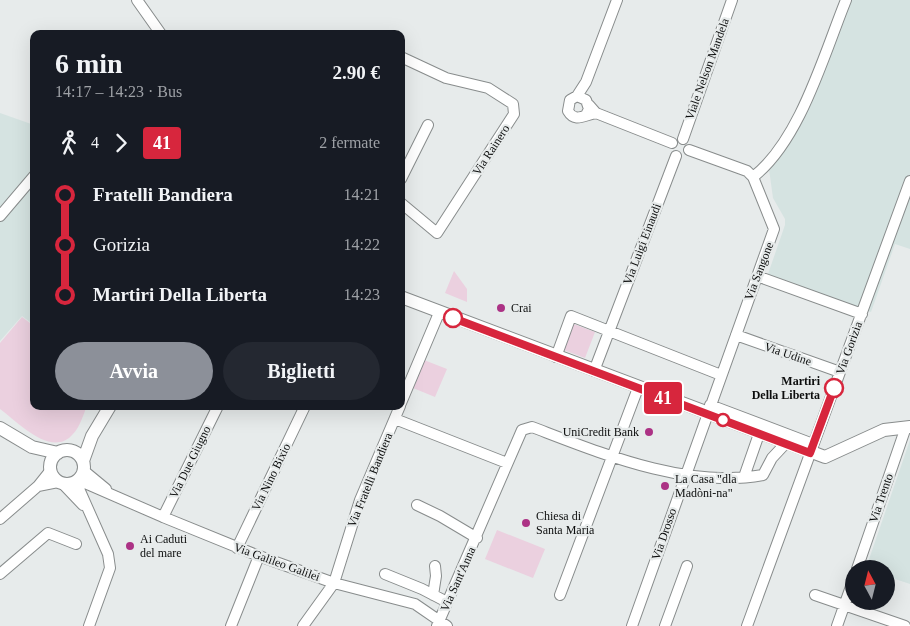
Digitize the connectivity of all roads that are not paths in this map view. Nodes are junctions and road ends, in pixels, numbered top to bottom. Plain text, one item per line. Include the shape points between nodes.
1 (137, 0) edge
2 (617, 0) edge
3 (732, 0) edge
4 (846, 0) edge
5 (158, 30) edge
6 (405, 59) edge
7 (428, 125) dead end
8 (683, 139) junction
9 (672, 142) junction
10 (689, 150) junction
11 (676, 156) junction
12 (405, 171) edge
13 (753, 177) junction
14 (30, 181) edge
15 (910, 182) edge
16 (405, 206) edge
17 (0, 216) edge
18 (757, 276) junction
19 (405, 299) edge
20 (439, 313) junction
21 (862, 314) junction
22 (609, 331) junction
23 (736, 335) junction
24 (556, 357) junction
25 (594, 371) junction
26 (840, 372) junction
27 (721, 375) junction
28 (638, 388) junction
29 (405, 395) edge
30 (708, 409) junction
31 (108, 410) edge
32 (216, 410) edge
33 (303, 410) edge
34 (398, 410) edge
35 (394, 419) junction
36 (908, 427) edge
37 (0, 428) edge
38 (759, 434) junction
39 (92, 436) junction
40 (786, 443) junction
41 (32, 447) junction
42 (812, 448) junction
43 (64, 452) junction
44 (612, 457) junction
45 (507, 464) junction
46 (68, 474) junction
47 (685, 475) junction
48 (744, 477) junction
49 (94, 488) junction
50 (109, 492) junction
51 (82, 496) junction
52 (417, 505) dead end
53 (87, 509) junction
54 (163, 517) junction
55 (0, 519) edge
56 (477, 538) junction
57 (76, 544) dead end
58 (237, 548) junction
59 (259, 556) junction
60 (860, 560) edge
61 (435, 566) dead end
62 (687, 566) dead end
63 (0, 574) edge
64 (385, 574) dead end
65 (334, 583) junction
66 (433, 594) junction
67 (560, 595) dead end
68 (815, 595) dead end
69 (447, 602) junction
70 (844, 606) junction
71 (884, 623) edge
72 (441, 624) edge
73 (89, 626) edge
74 (231, 626) edge
75 (303, 626) edge
76 (632, 626) edge
77 (665, 626) edge
78 (747, 626) edge
79 (837, 626) edge
80 (905, 626) edge

1 - 5 street
2 - 9 street via 586,82 587,106
3 - 8 street, Viale Nelson Mandela
4 - 13 street via 801,111 784,144 766,167
6 - 16 street, Via Rainero via 446,78 488,88 513,104 514,114 437,233
7 - 12 street
8 - 9 street
8 - 10 street via 688,142
9 - 11 street via 671,152
10 - 11 street via 684,156
10 - 13 street via 740,168
11 - 22 street, Via Luigi Einaudi
13 - 18 street, Via Sangone via 774,229
14 - 17 street
15 - 21 street, Via Gorizia
18 - 21 street
18 - 23 street, Via Sangone
19 - 20 street
20 - 24 street
20 - 29 street, Via Fratelli Bandiera
21 - 26 street, Via Gorizia
22 - 24 street via 571,316
22 - 25 street, Via Luigi Einaudi
22 - 27 street
23 - 26 street, Via Udine
23 - 27 street, Via Sangone
24 - 25 street
25 - 28 street
26 - 42 street, Via Gorizia
27 - 30 street, Via Sangone
28 - 30 street
28 - 44 street
30 - 38 street
30 - 42 street
30 - 47 street, Via Drosso
31 - 39 street
32 - 54 street, Via Due Giugno
33 - 58 street, Via Nino Bixio
34 - 35 street, Via Fratelli Bandiera
35 - 45 street
35 - 65 street, Via Fratelli Bandiera via 360,500
36 - 42 street via 884,430 825,457
36 - 60 street, Via Trento
37 - 41 street
38 - 40 street
38 - 48 street
39 - 43 street
39 - 46 street
40 - 42 street
40 - 48 street via 772,458 763,475
41 - 43 street
41 - 46 street
42 - 78 street, Via Gorizia
43 - 46 street
43 - 46 street via 77,454
44 - 45 street, Via Sant'Anna via 532,427 522,430
44 - 47 street
44 - 67 street
45 - 56 street, Via Sant'Anna
46 - 49 street, Via Galileo Galilei
46 - 50 street, Via Galileo Galilei
46 - 51 street
46 - 53 street
46 - 55 street via 38,486
47 - 48 street
47 - 76 street, Via Drosso
49 - 50 street, Via Galileo Galilei
49 - 51 street via 86,490
50 - 54 street, Via Galileo Galilei
51 - 53 street
52 - 56 street, Via Sant'Anna
53 - 73 street via 108,554 110,568
54 - 58 street, Via Galileo Galilei
56 - 69 street, Via Sant'Anna
57 - 63 street via 48,533
58 - 59 street, Via Galileo Galilei
59 - 65 street, Via Galileo Galilei
59 - 74 street
61 - 66 street
62 - 77 street
64 - 66 street
65 - 72 street, Via Galileo Galilei via 415,604
65 - 75 street, Via Fratelli Bandiera
66 - 69 street
68 - 70 street
69 - 72 street, Via Sant'Anna
70 - 71 street
70 - 79 street
71 - 80 street

